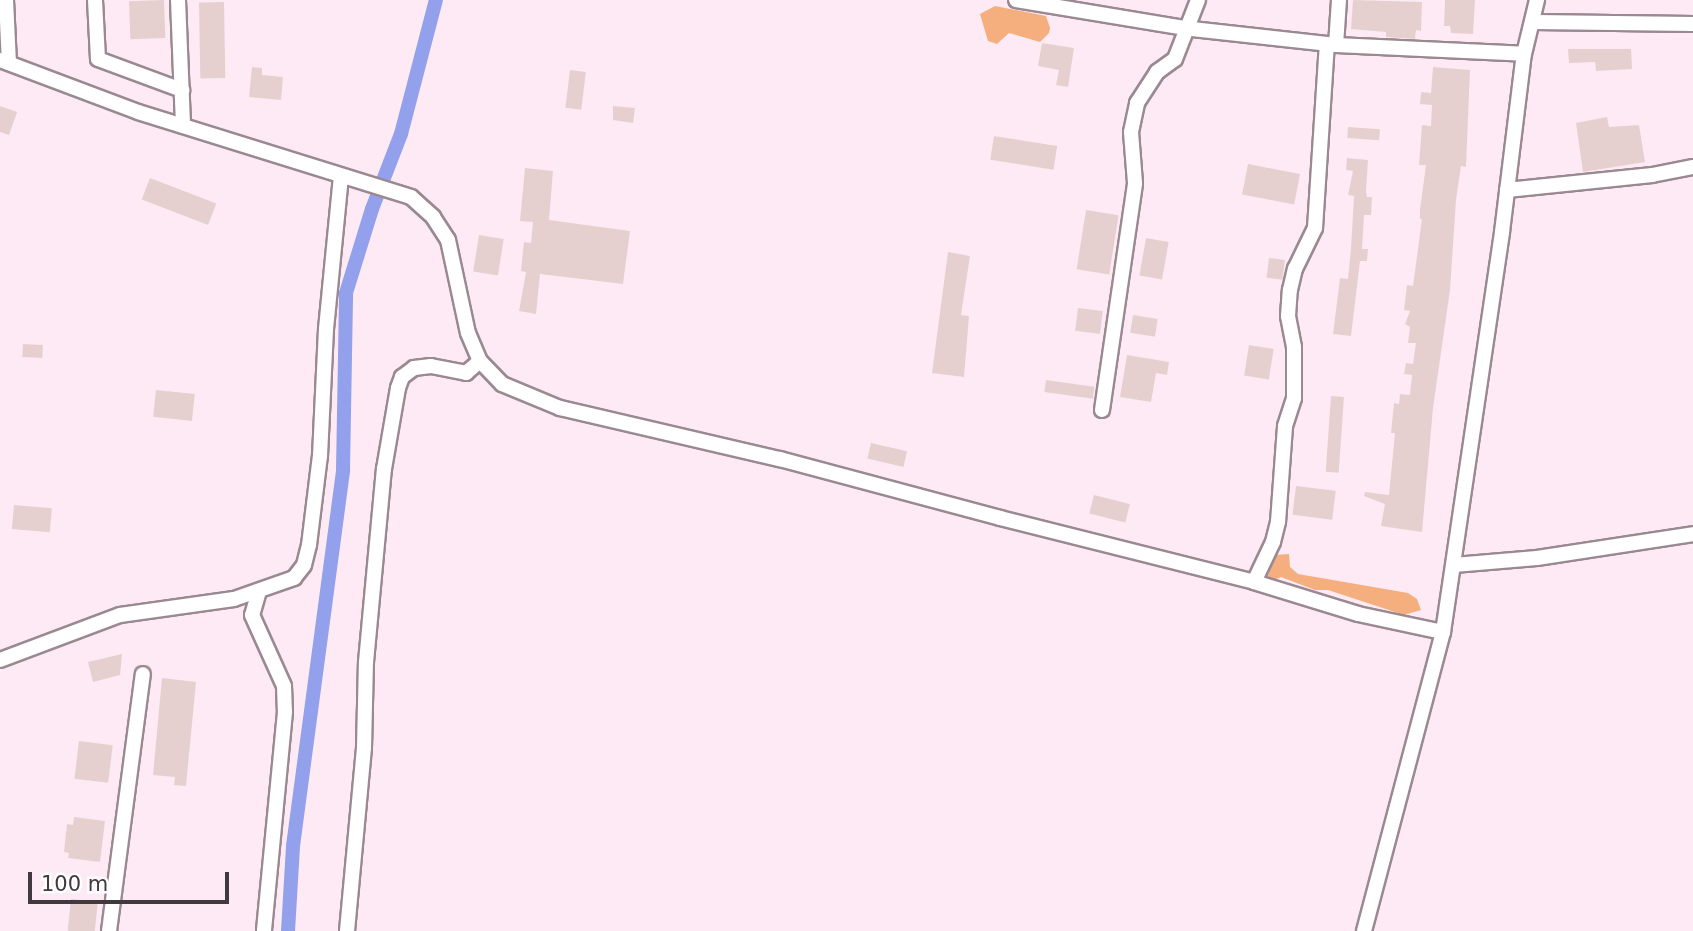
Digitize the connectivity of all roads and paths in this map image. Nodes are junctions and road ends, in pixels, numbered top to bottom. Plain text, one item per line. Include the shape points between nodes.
1 (6, 0) edge
2 (95, 0) edge
3 (178, 0) edge
4 (1198, 0) edge
5 (1339, 0) edge
6 (1537, 0) edge
7 (1022, 1) edge
8 (1534, 22) junction
9 (1693, 24) edge
10 (1187, 29) junction
11 (1331, 44) junction
12 (1524, 54) junction
13 (5, 62) edge
14 (182, 90) junction
15 (183, 126) junction
16 (1693, 167) edge
17 (346, 178) junction
18 (1507, 190) junction
19 (480, 361) junction
20 (1102, 410) dead end
21 (1693, 534) edge
22 (1454, 565) junction
23 (1254, 582) junction
24 (259, 591) junction
25 (1443, 632) junction
26 (0, 660) edge
27 (143, 674) dead end
28 (110, 931) edge
29 (264, 931) edge
30 (347, 931) edge
31 (1364, 931) edge

1 - 13 street
2 - 14 street via 99,59
3 - 14 street
4 - 10 street
5 - 11 street
6 - 8 street
7 - 10 street
8 - 9 street
8 - 12 street
10 - 11 street
10 - 20 street via 1175,59 1157,72 1137,103 1130,132 1135,183
11 - 12 street
11 - 23 street via 1315,228 1290,290 1294,398 1285,426 1278,522
12 - 18 street
13 - 15 street
14 - 15 street
15 - 17 street
16 - 18 street
17 - 19 street via 411,197 433,217 448,240 468,334
17 - 24 street via 326,329 320,456 309,545 295,578
18 - 22 street
19 - 23 street via 502,384 560,408 780,458
19 - 30 street via 466,373 431,366 414,368 402,377 398,388 384,470
21 - 22 street via 1537,558
22 - 25 street
23 - 25 street via 1358,614
24 - 26 street via 210,604 120,615
24 - 29 street via 252,615 284,686 285,712
25 - 31 street
27 - 28 street

